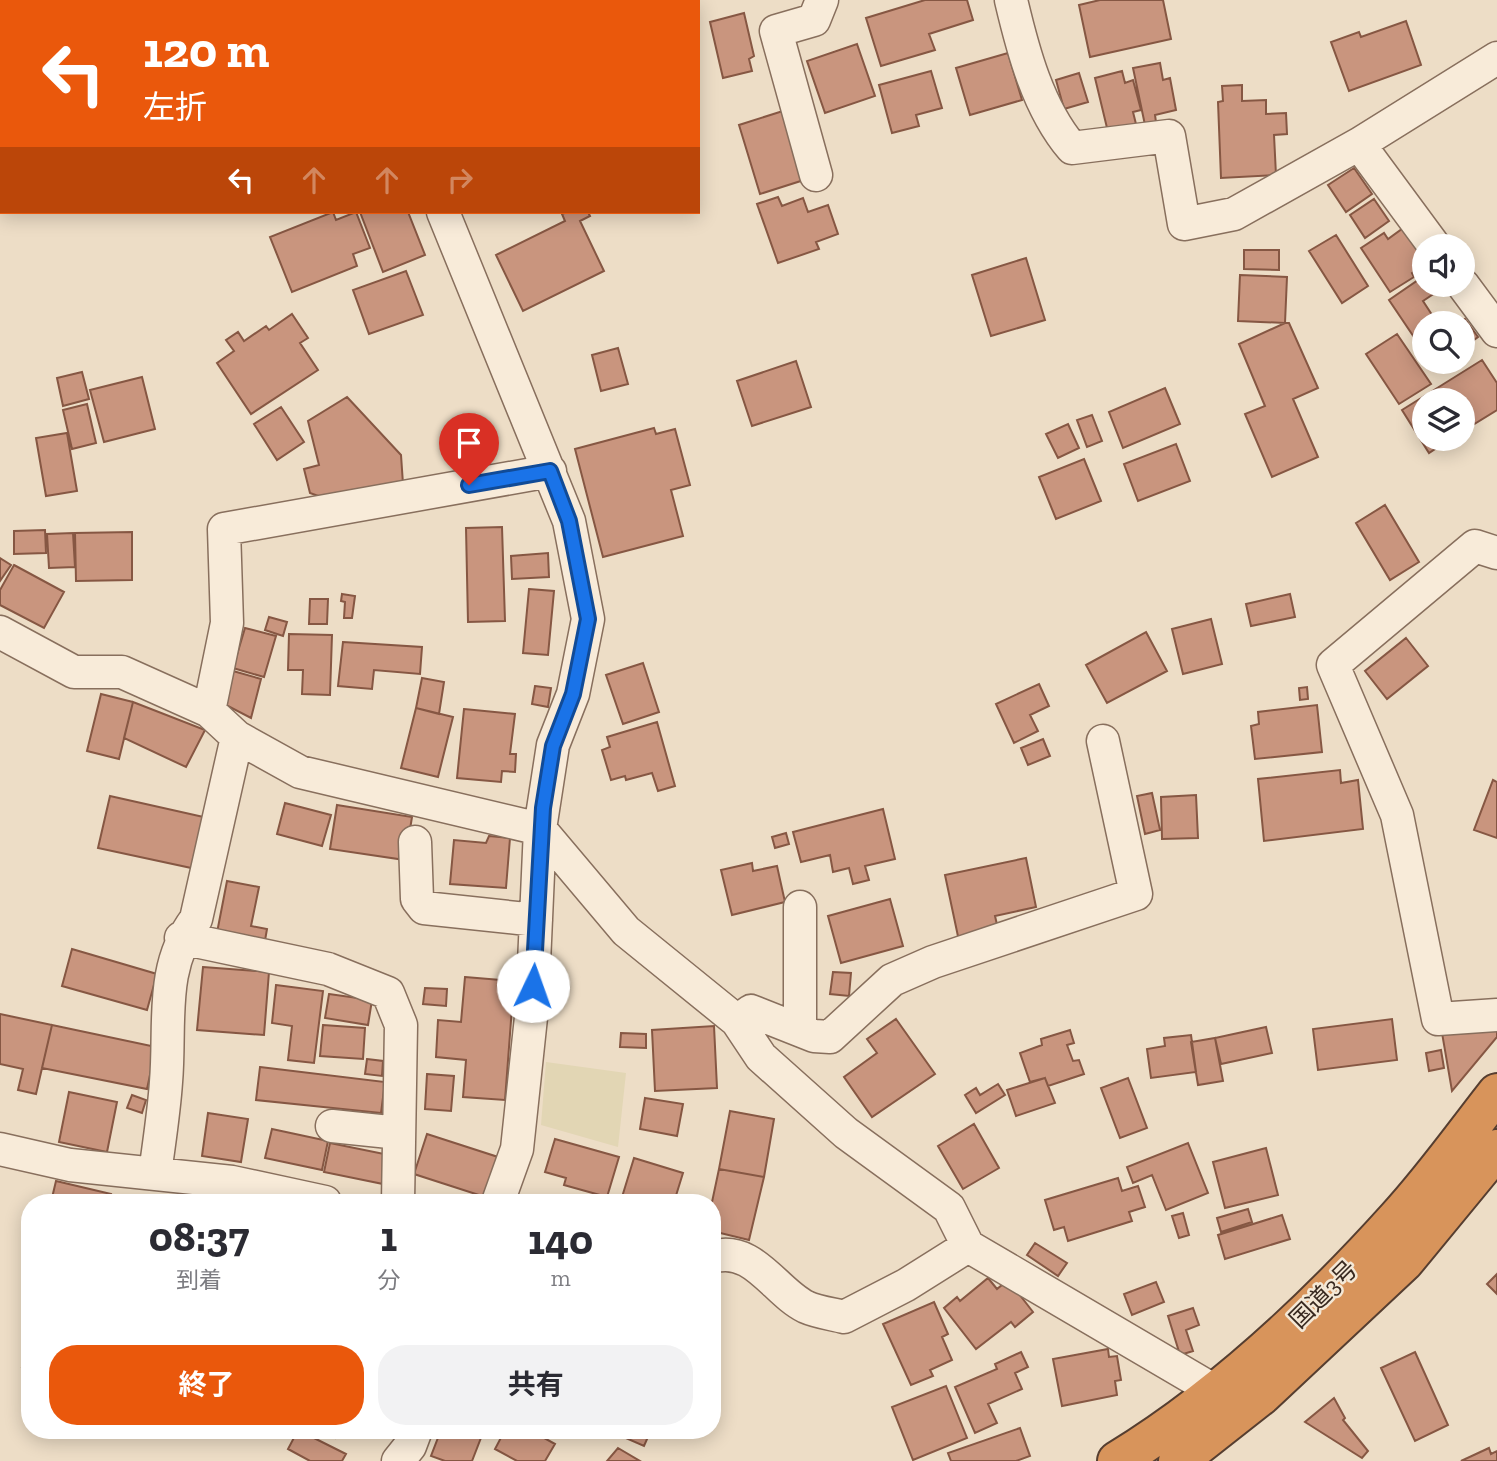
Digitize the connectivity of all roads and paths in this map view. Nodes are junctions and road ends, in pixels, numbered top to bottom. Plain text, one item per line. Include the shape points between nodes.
1 (822, 0) edge
2 (1011, 0) edge
3 (1497, 58) edge
4 (1359, 144) junction
5 (816, 175) dead end
6 (444, 214) edge
7 (1425, 234) edge
8 (1472, 297) edge
9 (1497, 331) edge
10 (550, 471) junction
11 (1497, 554) edge
12 (0, 632) edge
13 (209, 711) junction
14 (237, 737) junction
15 (1103, 741) dead end
16 (540, 829) junction
17 (415, 842) dead end
18 (800, 907) dead end
19 (536, 920) junction
20 (181, 938) junction
21 (1497, 1015) edge
22 (737, 1021) junction
23 (800, 1030) junction
24 (1497, 1093) edge
25 (332, 1126) dead end
26 (399, 1133) junction
27 (0, 1149) edge
28 (1497, 1149) edge
29 (155, 1174) junction
30 (288, 1194) edge
31 (398, 1194) edge
32 (501, 1194) edge
33 (968, 1246) junction
34 (721, 1255) edge
35 (1215, 1391) junction
36 (413, 1439) edge
37 (398, 1461) edge
38 (1117, 1461) edge
39 (1178, 1461) edge

1 - 5 street via 814,20 776,31
2 - 4 street via 1023,51 1057,131 1072,148 1169,136 1184,224 1234,214
3 - 4 street
4 - 7 street
6 - 10 street
8 - 9 street
10 - 13 street via 224,529 227,623
10 - 16 street via 569,521 588,619 573,694 553,746
11 - 21 street via 1475,546 1333,665 1397,815 1438,1019
12 - 13 street via 74,672 122,672
13 - 14 street
14 - 16 street via 300,772
14 - 20 street via 196,919
15 - 23 street via 1136,894 892,980 830,1037
16 - 19 street
16 - 22 street via 626,931
17 - 19 street via 417,899 424,908
18 - 23 street
19 - 32 street via 517,1149
20 - 26 street via 328,969 388,993 401,1025
20 - 29 street via 169,979 167,1080
22 - 23 street via 751,1011
22 - 33 street via 761,1058 793,1088 949,1208
24 - 35 highway, 国道3号 via 1390,1226 1309,1310
25 - 26 street
26 - 31 street
27 - 29 street via 70,1165
28 - 39 highway, 国道3号 via 1404,1262 1262,1395
29 - 30 street via 232,1182
33 - 34 street via 844,1317 806,1307 748,1259
33 - 35 street
35 - 38 highway, 国道3号 via 1160,1435
36 - 37 street

